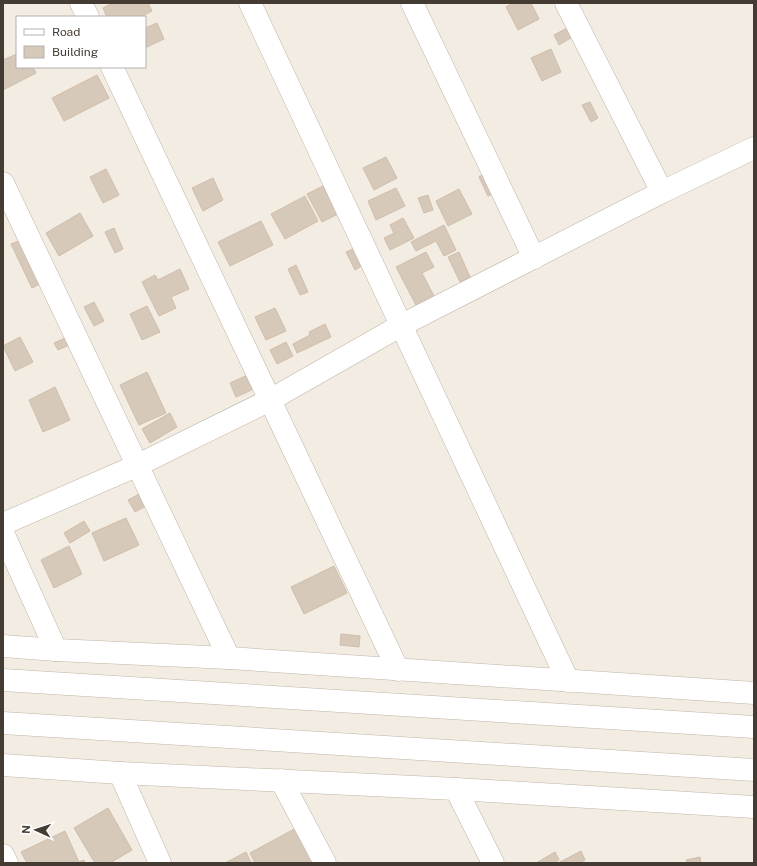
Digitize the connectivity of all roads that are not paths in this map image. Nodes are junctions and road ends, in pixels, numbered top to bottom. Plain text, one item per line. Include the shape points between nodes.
1 (81, 3) edge
2 (250, 3) edge
3 (412, 3) edge
4 (566, 3) edge
5 (88, 16) edge
6 (112, 68) edge
7 (754, 148) edge
8 (3, 183) edge
9 (662, 192) junction
10 (534, 258) junction
11 (400, 326) junction
12 (270, 400) junction
13 (136, 466) junction
14 (3, 524) edge
15 (3, 533) edge
16 (3, 646) edge
17 (56, 650) junction
18 (229, 658) junction
19 (398, 670) junction
20 (3, 680) edge
21 (568, 681) junction
22 (754, 693) edge
23 (3, 724) edge
24 (754, 727) edge
25 (3, 765) edge
26 (754, 770) edge
27 (120, 773) junction
28 (281, 780) junction
29 (456, 789) junction
30 (754, 806) edge
31 (3, 855) edge
32 (7, 863) edge
33 (160, 863) edge
34 (326, 863) edge
35 (493, 863) edge

1 - 5 street
2 - 11 street
3 - 10 street
4 - 9 street
6 - 12 street
7 - 9 street
8 - 13 street
9 - 10 street
10 - 11 street
11 - 12 street
11 - 21 street
12 - 13 street
12 - 19 street
13 - 14 street
13 - 18 street
15 - 17 street
16 - 17 street
17 - 18 street
18 - 19 street
19 - 21 street
20 - 24 street
21 - 22 street
23 - 26 street
25 - 27 street
27 - 28 street
27 - 33 street
28 - 29 street
28 - 34 street
29 - 30 street
29 - 35 street
31 - 32 street

